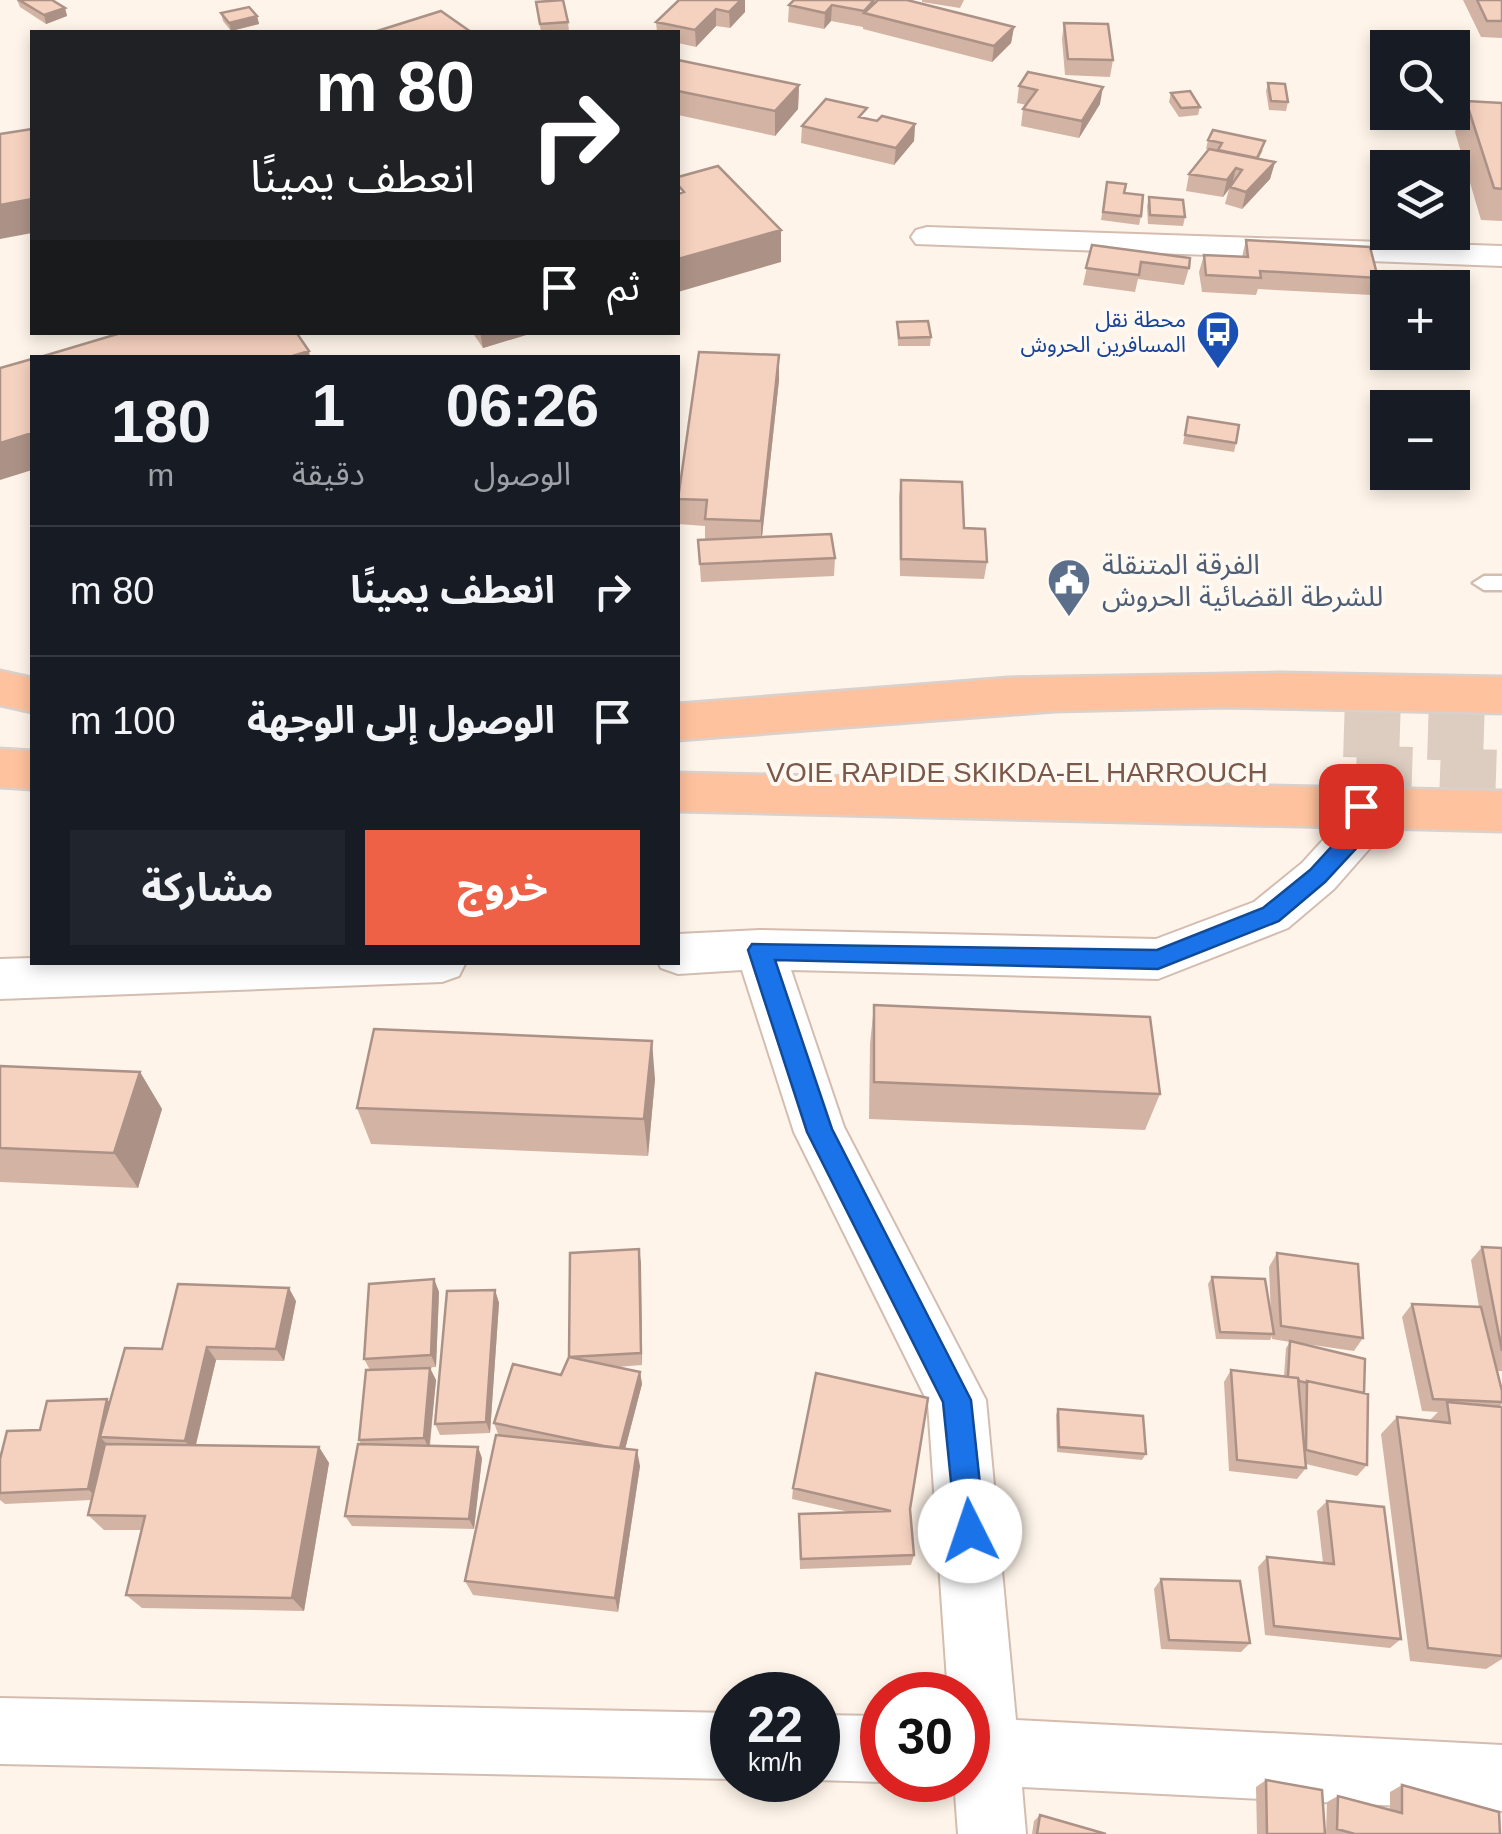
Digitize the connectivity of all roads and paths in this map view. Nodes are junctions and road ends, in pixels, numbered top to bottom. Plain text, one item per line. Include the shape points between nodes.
1 (927, 238) dead end
2 (1502, 256) edge
3 (0, 688) edge
4 (1502, 694) edge
5 (30, 695) edge
6 (0, 722) edge
7 (30, 722) edge
8 (680, 722) edge
9 (680, 730) edge
10 (0, 768) edge
11 (1354, 769) junction
12 (30, 770) edge
13 (680, 776) edge
14 (0, 782) edge
15 (30, 782) edge
16 (680, 792) edge
17 (1502, 811) edge
18 (760, 950) junction
19 (680, 954) edge
20 (364, 965) edge
21 (0, 979) edge
22 (973, 1672) edge
23 (0, 1731) edge
24 (710, 1746) edge
25 (990, 1752) edge
26 (1502, 1778) edge
27 (987, 1802) edge
28 (992, 1834) edge

1 - 2 street
3 - 5 highway
4 - 8 highway via 1087,692
6 - 7 highway
9 - 11 highway, VOIE RAPIDE SKIKDA-EL HARROUCH via 1106,726
10 - 12 highway
11 - 13 highway, VOIE RAPIDE SKIKDA-EL HARROUCH
11 - 16 highway
11 - 17 highway
11 - 18 street via 1354,836 1318,876 1271,915 1158,959
14 - 15 highway
18 - 19 street
18 - 22 street via 820,1132 957,1400
20 - 21 street
23 - 24 street
25 - 26 street
27 - 28 street

